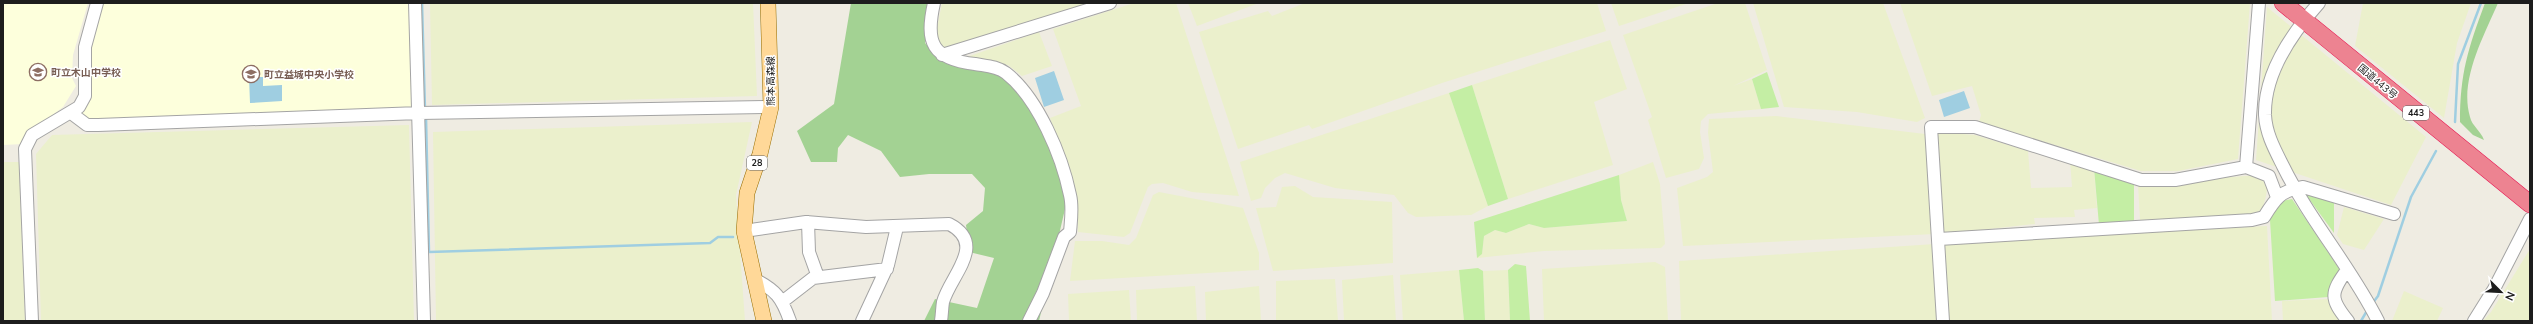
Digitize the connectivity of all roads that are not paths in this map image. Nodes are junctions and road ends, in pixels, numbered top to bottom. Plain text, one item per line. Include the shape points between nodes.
1 (97, 3) edge
2 (415, 3) edge
3 (768, 3) edge
4 (934, 3) edge
5 (1110, 3) edge
6 (2259, 3) edge
7 (2283, 3) edge
8 (2319, 3) edge
9 (2304, 20) junction
10 (942, 55) junction
11 (771, 107) junction
12 (71, 113) junction
13 (418, 114) junction
14 (2246, 167) junction
15 (2294, 188) junction
16 (2277, 197) junction
17 (2528, 199) edge
18 (2394, 214) dead end
19 (2530, 219) edge
20 (808, 222) junction
21 (897, 227) junction
22 (744, 231) junction
23 (1939, 239) junction
24 (886, 269) junction
25 (2347, 270) junction
26 (818, 277) junction
27 (754, 279) junction
28 (782, 302) junction
29 (2373, 311) edge
30 (32, 321) edge
31 (424, 321) edge
32 (764, 321) edge
33 (790, 321) edge
34 (862, 321) edge
35 (941, 321) edge
36 (1029, 321) edge
37 (1943, 321) edge
38 (2348, 321) edge
39 (2474, 321) edge

1 - 12 street via 85,47 85,96 79,107
2 - 13 street
3 - 11 main road, 熊本高森線 / 28
4 - 10 street via 929,26 932,44
5 - 10 street
6 - 14 street
7 - 9 highway, 国道443号 / 443
8 - 9 street
9 - 15 street via 2284,50 2271,80 2265,115 2270,140
9 - 17 highway, 国道443号 / 443
10 - 36 street via 958,62 992,66 1006,73 1029,97 1052,140 1071,196 1070,232 1064,237 1043,293
11 - 13 street
11 - 22 main road, 熊本高森線 / 28 via 760,154 747,193
12 - 13 street via 87,125
12 - 30 street via 32,135 25,149
13 - 31 street
14 - 16 street via 2269,176
14 - 23 street via 2175,180 2141,180 1975,127 1931,127
15 - 16 street
15 - 18 street via 2303,186
15 - 25 street
16 - 23 street via 2264,217 2252,220
19 - 39 street via 2494,289
20 - 21 street
20 - 22 street
20 - 26 street via 809,252
21 - 24 street
21 - 35 street via 949,224 965,235 963,262 943,302
22 - 27 main road, 熊本高森線 / 28
23 - 37 street
24 - 26 street
24 - 34 street
25 - 29 street
25 - 38 street via 2336,284 2333,295 2335,305
26 - 28 street
27 - 28 street via 772,288
27 - 32 main road, 熊本高森線 / 28
28 - 33 street

